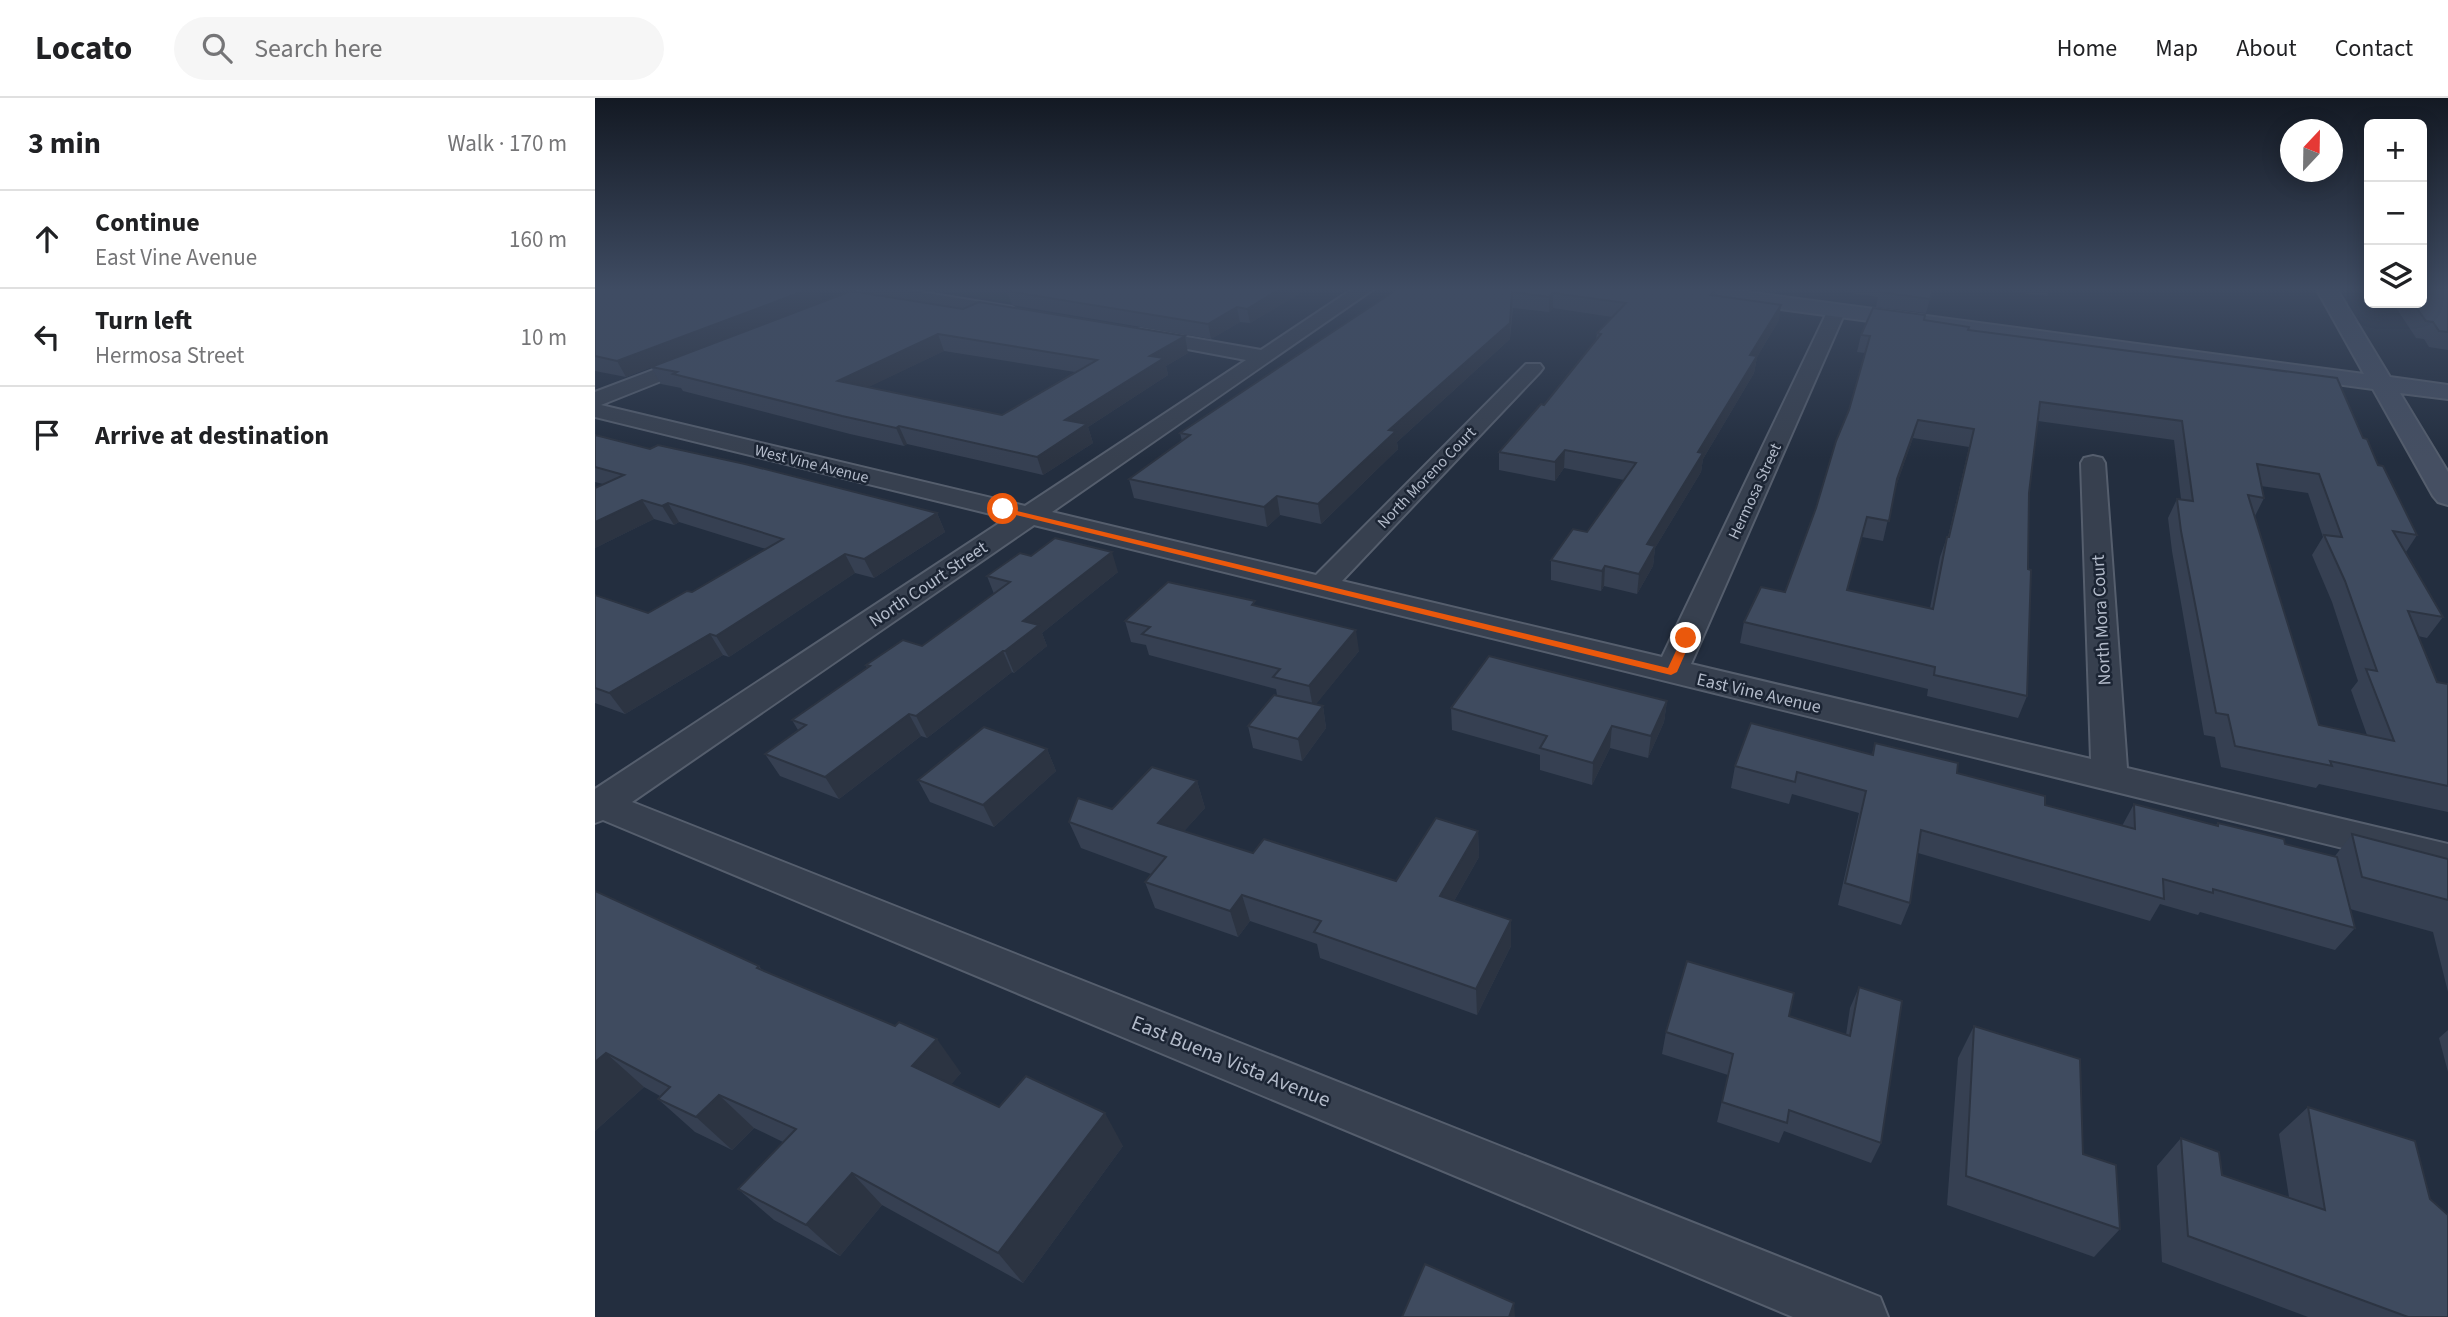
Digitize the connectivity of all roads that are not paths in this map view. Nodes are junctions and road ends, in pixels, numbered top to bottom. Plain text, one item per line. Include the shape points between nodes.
1 (1195, 345) edge
2 (1284, 345) edge
3 (1821, 345) edge
4 (2097, 345) edge
5 (2359, 345) edge
6 (710, 355) edge
7 (1266, 357) junction
8 (1532, 368) dead end
9 (2381, 383) junction
10 (2448, 392) edge
11 (595, 400) edge
12 (595, 410) edge
13 (2093, 463) dead end
14 (2448, 496) edge
15 (1029, 516) junction
16 (1320, 587) junction
17 (1671, 672) junction
18 (2110, 777) junction
19 (597, 805) edge
20 (2448, 859) edge
21 (1860, 1317) edge

1 - 7 street
2 - 7 street, North Court Street
3 - 17 street, Hermosa Street
4 - 9 street
5 - 9 street
6 - 11 street
7 - 15 street, North Court Street
8 - 16 street, North Moreno Court
9 - 10 street
9 - 14 street
12 - 15 street, West Vine Avenue
13 - 18 street, North Mora Court
15 - 16 street, East Vine Avenue
15 - 19 street, North Court Street
16 - 17 street, East Vine Avenue
17 - 18 street, East Vine Avenue
18 - 20 street, East Vine Avenue
19 - 21 street, East Buena Vista Avenue

